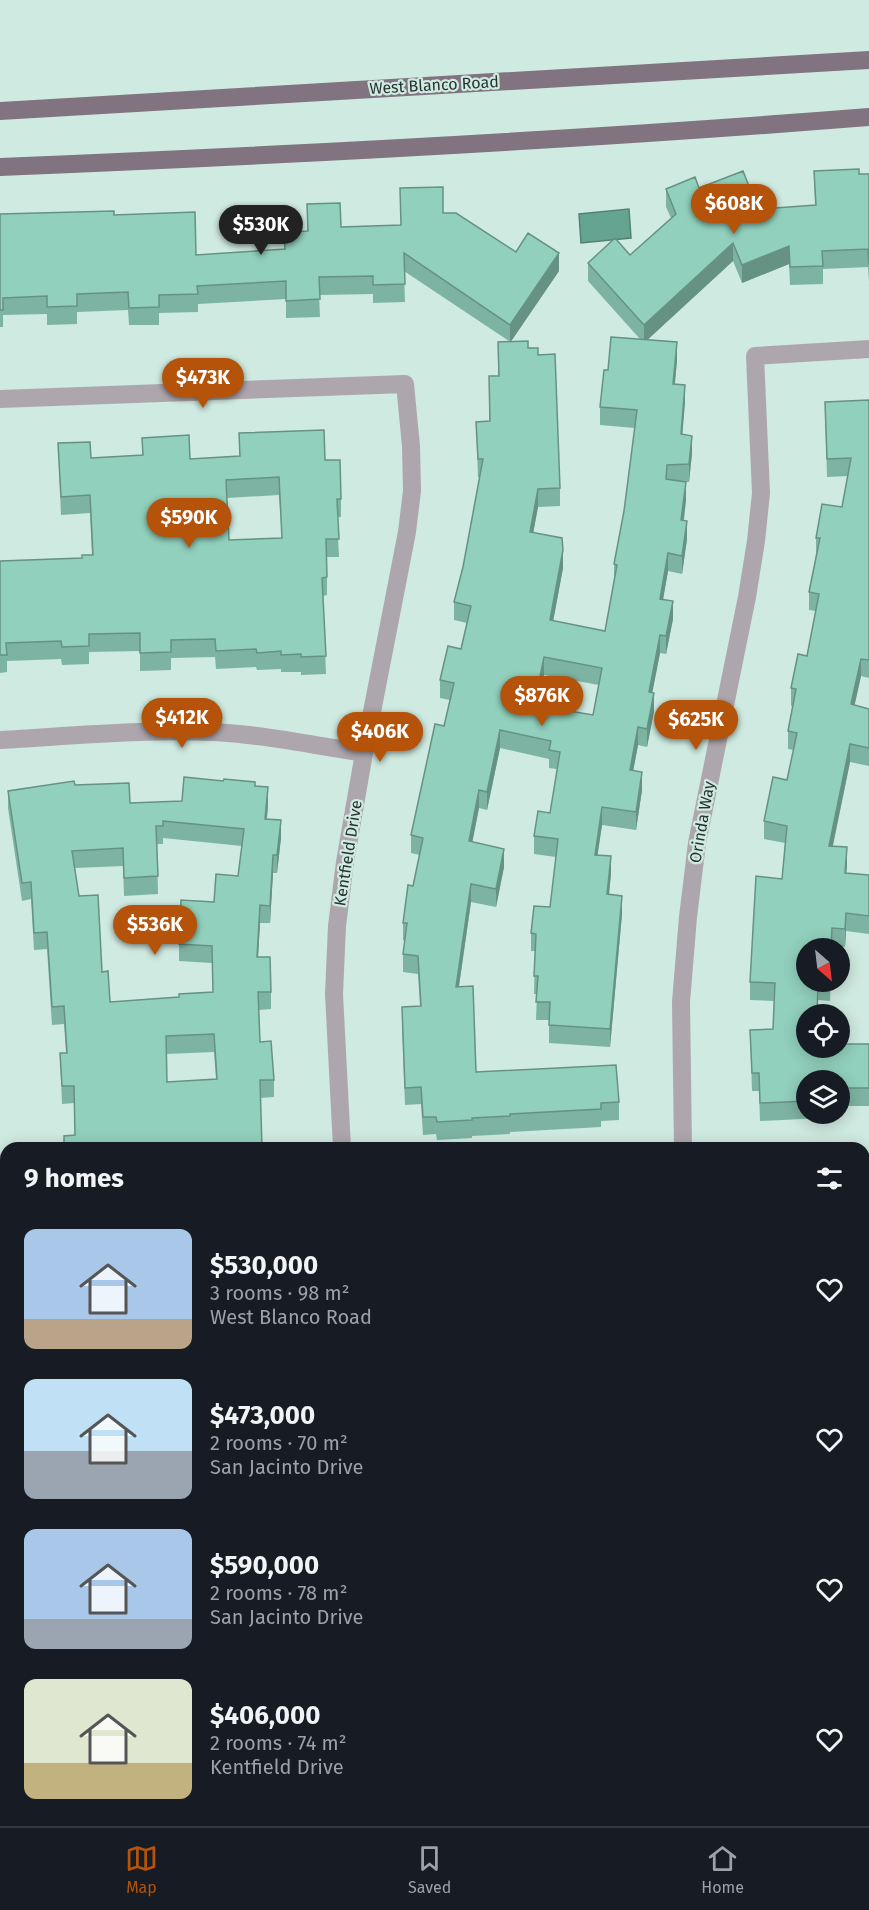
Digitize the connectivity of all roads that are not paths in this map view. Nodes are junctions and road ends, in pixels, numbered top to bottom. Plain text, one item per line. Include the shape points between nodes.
1 (869, 60) edge
2 (0, 111) edge
3 (869, 117) edge
4 (0, 167) edge
5 (869, 349) edge
6 (0, 399) edge
7 (0, 740) edge
8 (364, 753) junction
9 (342, 1142) edge
10 (683, 1142) edge

1 - 2 main road, West Blanco Road
3 - 4 main road via 697,131
5 - 10 street, Orinda Way via 755,356 761,493 747,597 703,813 688,917 681,1002
6 - 8 street, Kentfield Drive via 405,384 412,491 393,612
7 - 8 street via 159,731 217,732
8 - 9 street, Kentfield Drive via 337,926 334,994

